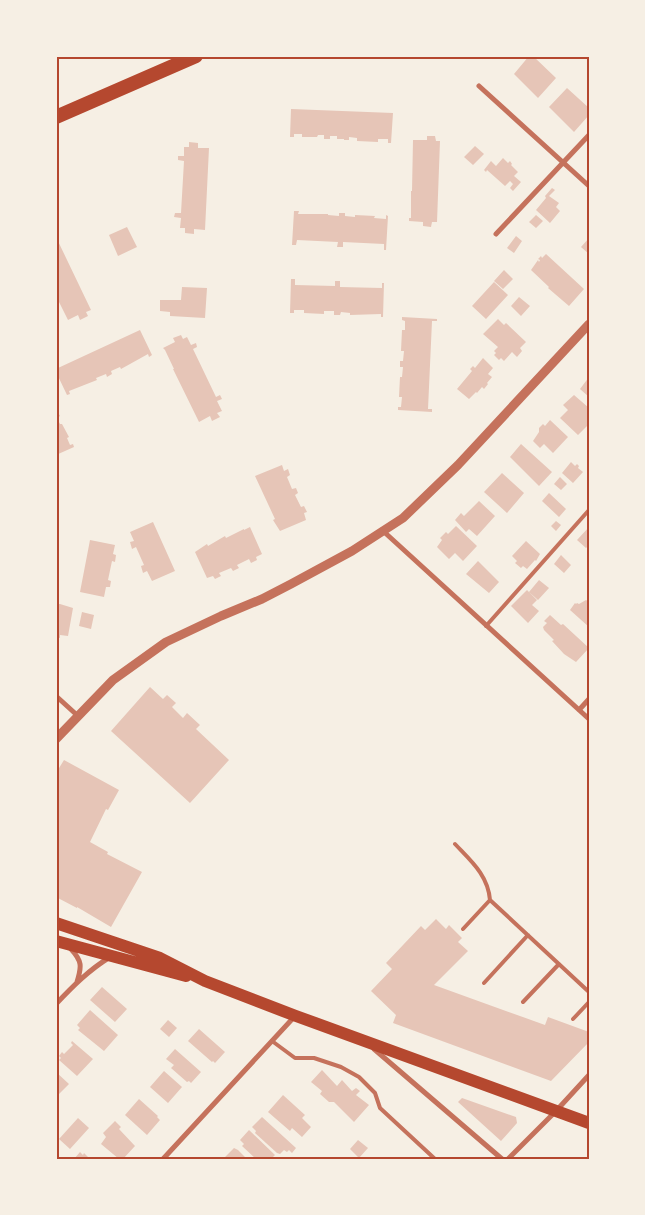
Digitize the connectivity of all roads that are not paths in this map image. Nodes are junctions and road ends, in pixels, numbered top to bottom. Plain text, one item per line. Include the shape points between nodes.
1 (196, 56) edge
2 (480, 86) dead end
3 (56, 117) edge
4 (589, 135) edge
5 (563, 163) junction
6 (589, 186) edge
7 (496, 234) dead end
8 (589, 324) edge
9 (589, 510) edge
10 (382, 530) junction
11 (486, 626) junction
12 (56, 696) edge
13 (589, 699) edge
14 (579, 710) junction
15 (78, 716) junction
16 (589, 718) edge
17 (56, 739) edge
18 (455, 844) dead end
19 (490, 900) junction
20 (56, 923) edge
21 (463, 929) dead end
22 (528, 935) junction
23 (62, 943) edge
24 (111, 957) junction
25 (559, 964) junction
26 (205, 981) junction
27 (77, 982) junction
28 (484, 983) dead end
29 (589, 992) edge
30 (523, 1002) dead end
31 (589, 1002) edge
32 (56, 1004) edge
33 (296, 1016) junction
34 (573, 1019) dead end
35 (364, 1040) junction
36 (272, 1041) junction
37 (589, 1075) edge
38 (556, 1111) junction
39 (589, 1123) edge
40 (163, 1159) edge
41 (435, 1159) edge
42 (502, 1159) edge
43 (508, 1159) edge

1 - 3 highway
2 - 5 street
4 - 5 street
5 - 6 street
5 - 7 street
8 - 10 street via 458,465 402,518
9 - 11 lane
10 - 11 street
10 - 15 street via 352,551 292,584 166,642 113,680
11 - 14 street
12 - 15 street
13 - 14 street
14 - 16 street
15 - 17 street
18 - 19 lane via 480,870 489,889
19 - 21 lane
19 - 22 lane
20 - 26 main road via 160,958
22 - 25 lane
22 - 28 lane
23 - 24 main road
23 - 27 street via 79,958 82,969
24 - 26 main road
24 - 27 street
25 - 29 lane
25 - 30 lane
26 - 33 main road
27 - 32 street
31 - 34 lane
33 - 35 main road
33 - 36 street
35 - 38 main road
35 - 42 street
36 - 40 street
36 - 41 lane via 295,1058 314,1058 360,1077 375,1093 380,1108
37 - 38 street
38 - 39 main road
38 - 43 street

